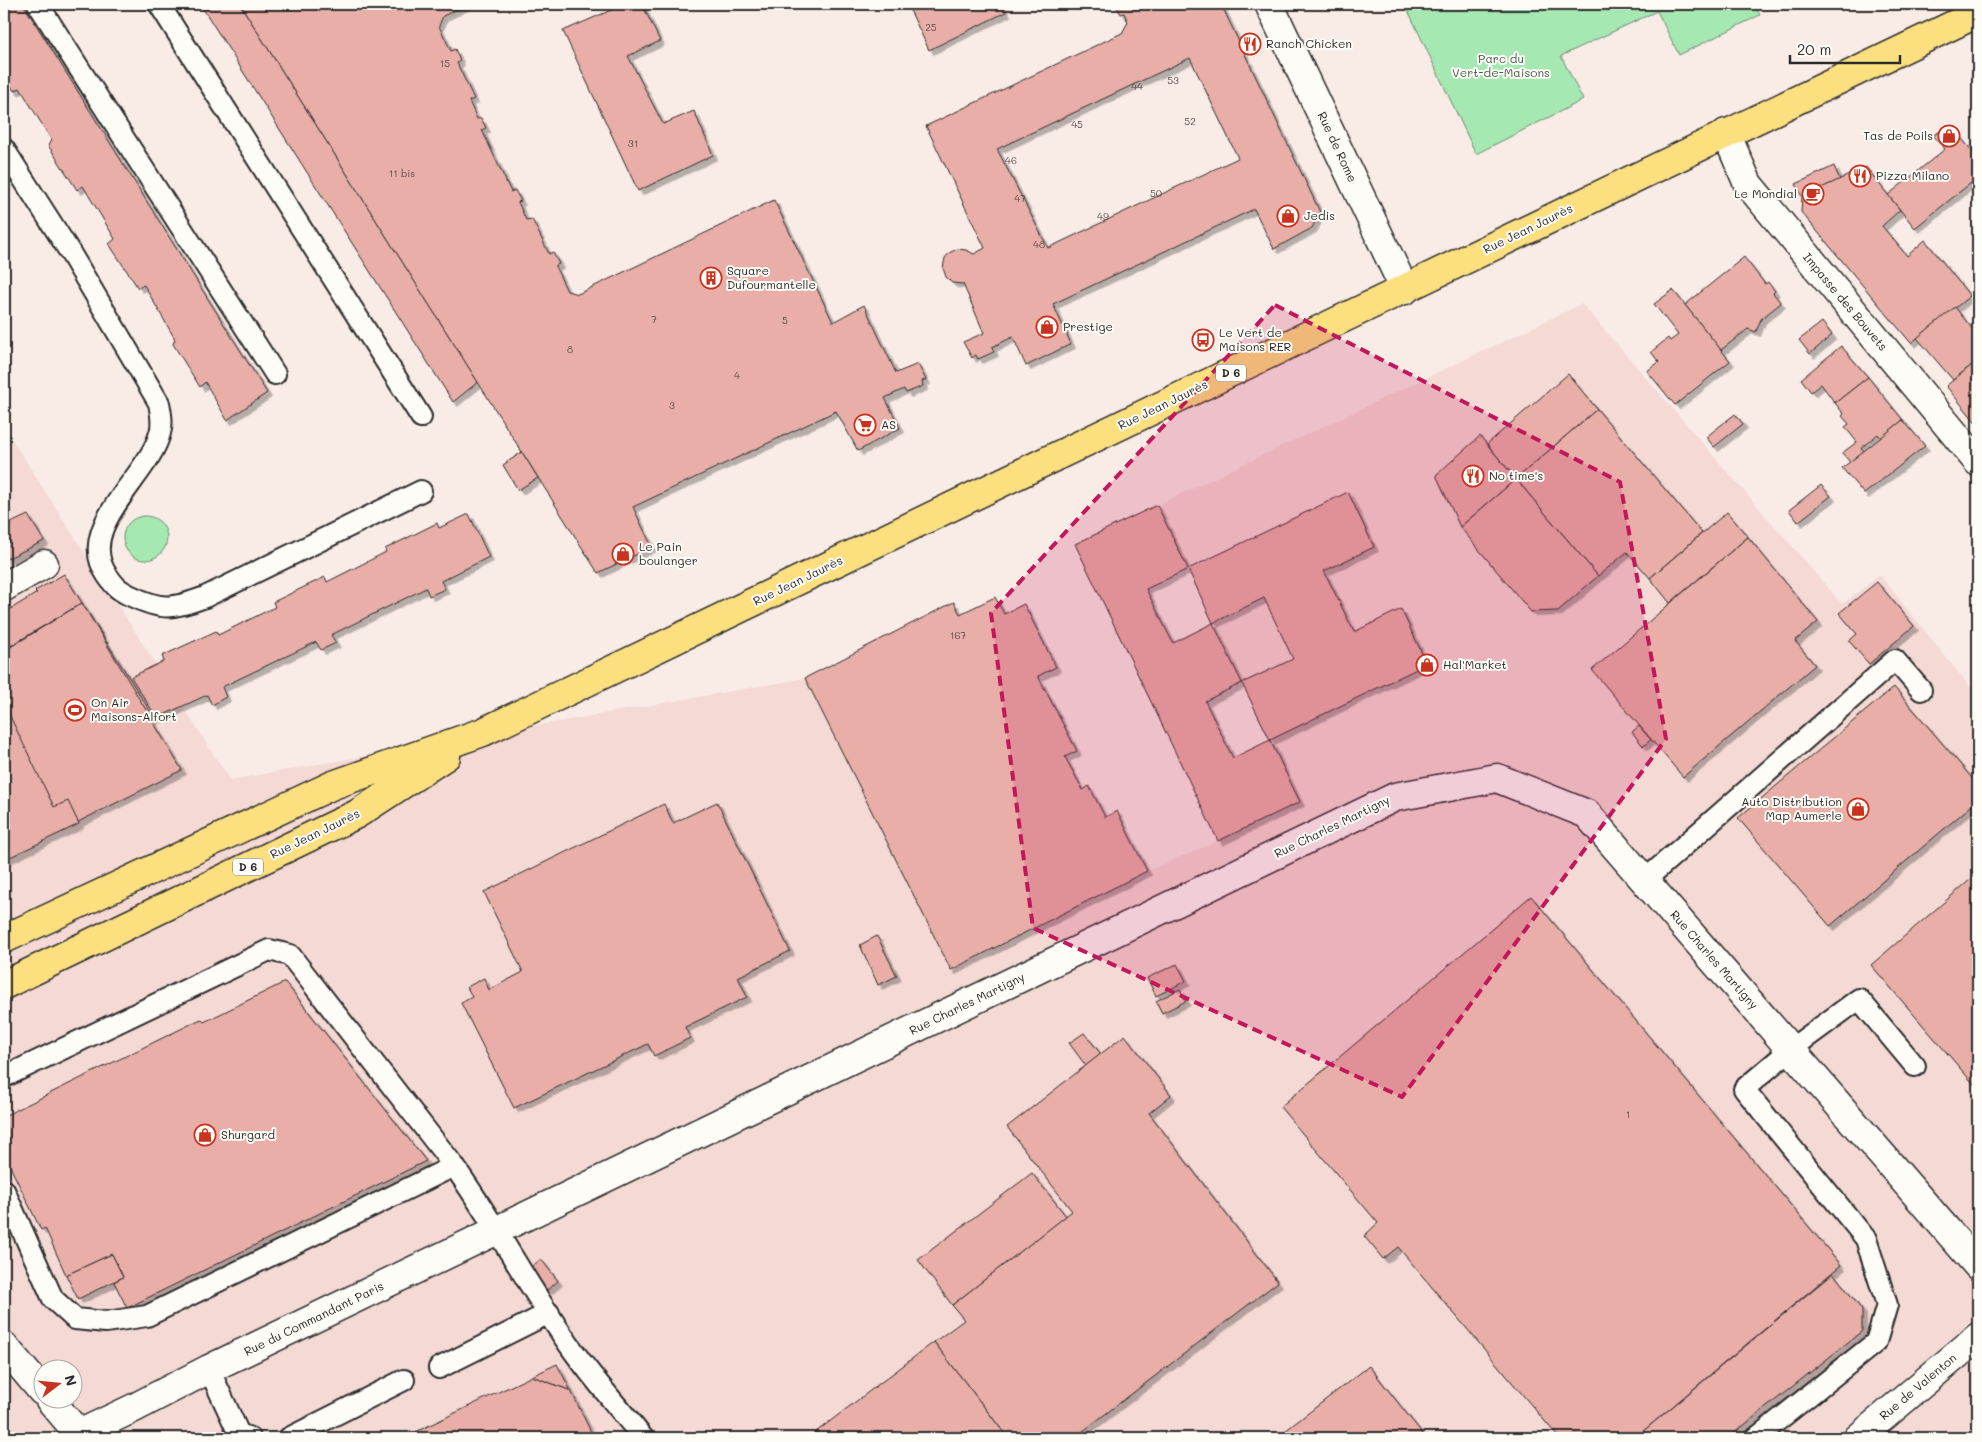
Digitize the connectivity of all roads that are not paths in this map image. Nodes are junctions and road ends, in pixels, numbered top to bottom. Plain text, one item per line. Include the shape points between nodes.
1 (38, 4) edge
2 (159, 4) edge
3 (1269, 4) edge
4 (1978, 13) edge
5 (1726, 133) junction
6 (4, 149) edge
7 (1405, 290) junction
8 (275, 374) dead end
9 (421, 418) dead end
10 (1978, 462) edge
11 (421, 491) dead end
12 (44, 564) dead end
13 (4, 587) edge
14 (1921, 690) dead end
15 (483, 732) junction
16 (1645, 880) junction
17 (4, 939) edge
18 (4, 985) edge
19 (1791, 1049) junction
20 (1915, 1066) dead end
21 (4, 1077) edge
22 (454, 1166) junction
23 (4, 1190) edge
24 (549, 1206) joint
25 (495, 1231) junction
26 (1978, 1266) edge
27 (549, 1313) junction
28 (1978, 1337) edge
29 (4, 1346) edge
30 (439, 1368) dead end
31 (209, 1370) junction
32 (32, 1379) edge
33 (404, 1380) dead end
34 (58, 1410) edge
35 (78, 1437) edge
36 (250, 1438) edge
37 (289, 1438) edge
38 (643, 1438) edge
39 (1756, 1438) edge
40 (1858, 1438) edge

1 - 8 lane
2 - 9 lane
3 - 7 street, Rue de Rome
4 - 5 main road, Rue Jean Jaurès / D 6
5 - 7 main road, Rue Jean Jaurès / D 6
5 - 10 street, Impasse des Bouvets via 1748,184
6 - 11 lane via 68,249 159,403 160,433 149,458 113,508 100,534 100,564 118,590 152,606 181,606
7 - 15 main road, Rue Jean Jaurès / D 6
12 - 13 street
14 - 16 lane via 1895,660
15 - 17 main road, Rue Jean Jaurès / D 6 via 333,785
15 - 18 main road, Rue Jean Jaurès / D 6 via 357,814
16 - 19 street, Rue Charles Martigny
16 - 24 street, Rue Charles Martigny via 1587,814 1497,778 1395,797
19 - 20 lane via 1859,999
19 - 26 street, Rue Charles Martigny
19 - 39 lane via 1744,1089 1866,1239 1887,1305 1876,1342
21 - 22 lane via 270,950 290,956
22 - 23 lane via 146,1316 106,1322 75,1319 53,1299
22 - 25 lane
24 - 25 street, Rue du Commandant Paris
25 - 27 lane
25 - 31 street, Rue du Commandant Paris
27 - 30 lane
27 - 38 lane via 572,1349
28 - 40 street, Rue de Valenton
29 - 32 street
31 - 35 street, Rue du Commandant Paris
31 - 36 lane via 238,1434
33 - 37 lane
34 - 35 street

